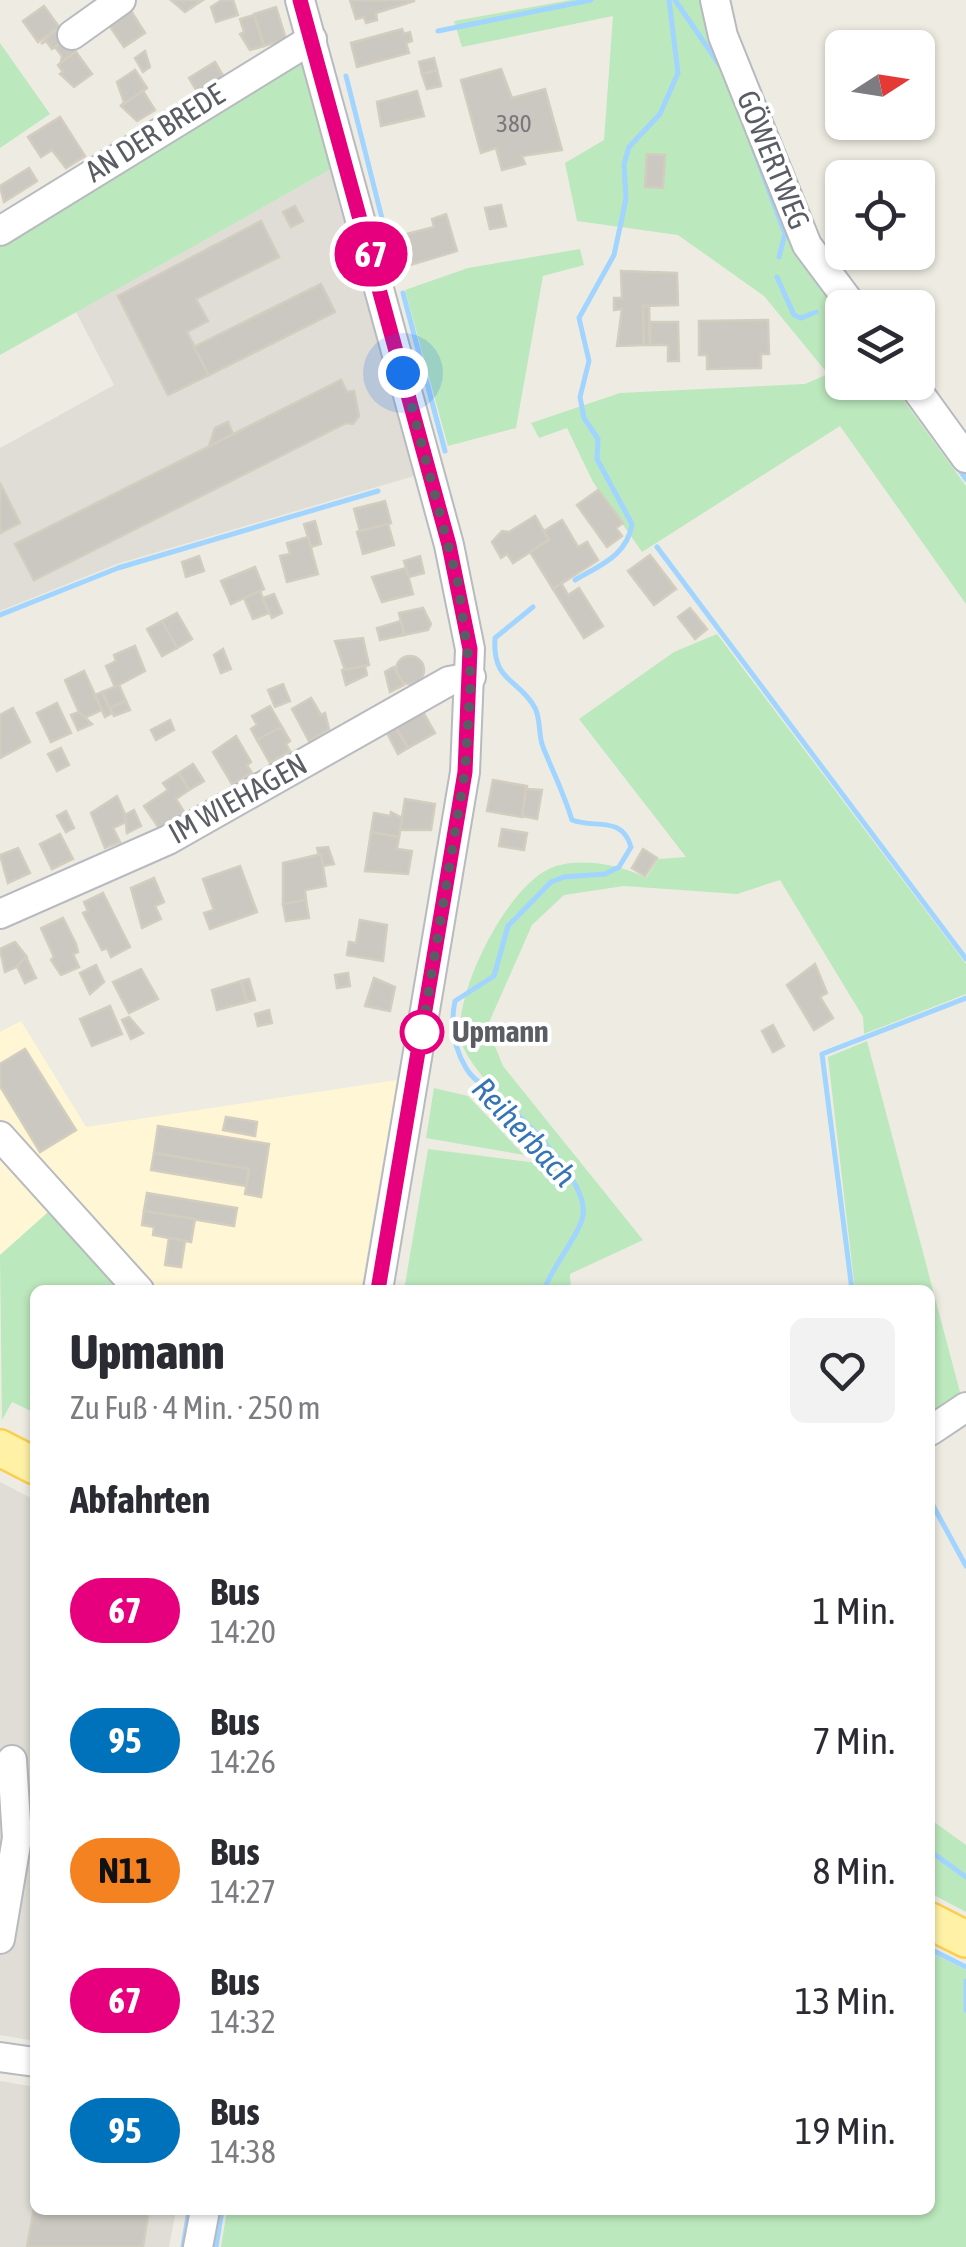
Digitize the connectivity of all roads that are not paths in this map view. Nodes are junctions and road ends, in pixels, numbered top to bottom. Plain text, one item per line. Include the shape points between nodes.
1 (121, 0) edge
2 (300, 0) edge
3 (715, 0) edge
4 (72, 35) dead end
5 (312, 38) junction
6 (0, 230) edge
7 (841, 290) edge
8 (924, 400) edge
9 (966, 458) edge
10 (471, 677) junction
11 (0, 914) edge
12 (0, 1136) edge
13 (134, 1285) edge
14 (379, 1285) edge
15 (966, 1407) edge
16 (935, 1428) edge
17 (0, 1448) edge
18 (30, 1463) edge
19 (12, 1760) dead end
20 (935, 1924) edge
21 (0, 1939) edge
22 (966, 1939) edge
23 (0, 2057) edge
24 (30, 2061) edge
25 (204, 2215) edge
26 (198, 2247) edge

1 - 4 street
2 - 5 street
3 - 7 street, GÖWERTWEG via 723,36 807,245
5 - 6 street, AN DER BREDE
5 - 10 street via 449,545
8 - 9 street
10 - 11 street, IM WIEHAGEN via 450,681 168,840
10 - 14 street via 462,790
12 - 13 street
15 - 16 street
17 - 18 main road
19 - 21 street via 17,1838
20 - 22 main road
23 - 24 street
25 - 26 street

